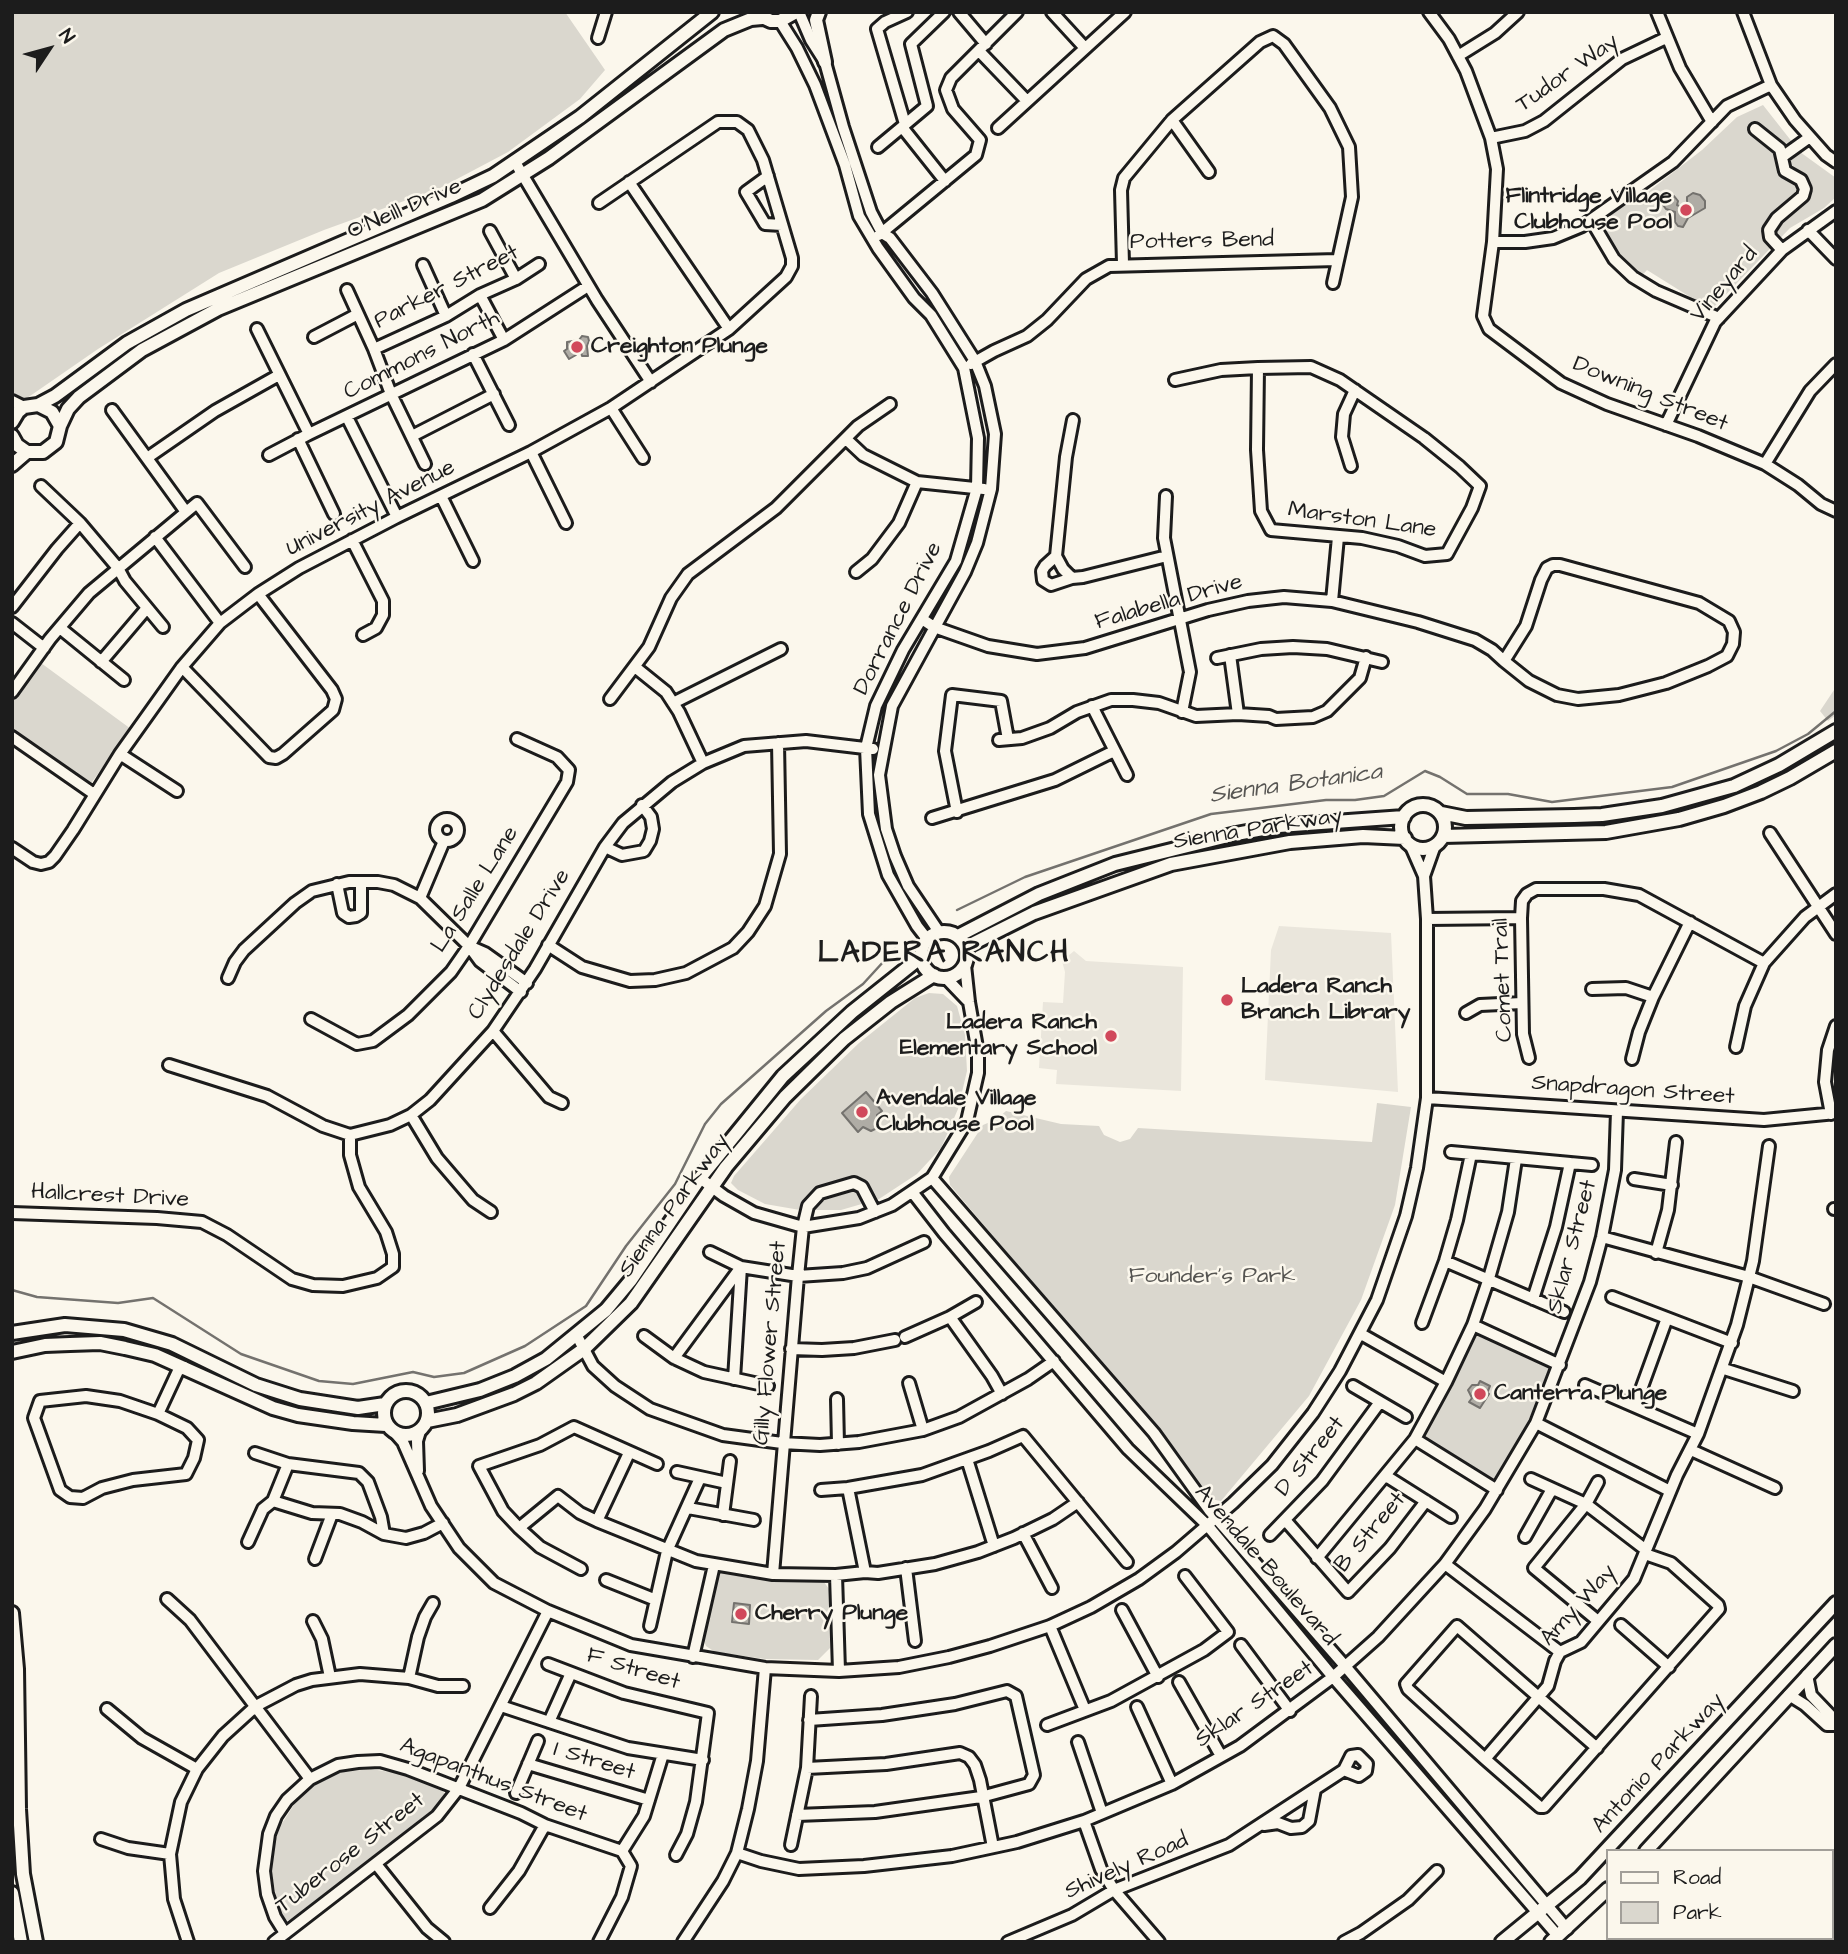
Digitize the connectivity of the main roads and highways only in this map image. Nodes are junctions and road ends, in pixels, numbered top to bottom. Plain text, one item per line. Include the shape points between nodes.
1 (712, 12) edge
2 (798, 12) edge
3 (819, 12) edge
4 (758, 15) edge
5 (825, 62) road end
6 (18, 404) edge
7 (38, 405) junction
8 (12, 422) edge
9 (60, 426) junction
10 (13, 439) edge
11 (27, 452) junction
12 (12, 465) edge
13 (1836, 732) edge
14 (1836, 751) edge
15 (1441, 813) junction
16 (1404, 817) junction
17 (1407, 841) junction
18 (1439, 841) junction
19 (958, 936) junction
20 (966, 947) junction
21 (921, 957) junction
22 (940, 977) junction
23 (12, 1333) edge
24 (12, 1352) edge
25 (184, 1367) junction
26 (256, 1385) junction
27 (426, 1403) junction
28 (385, 1404) junction
29 (424, 1426) junction
30 (391, 1429) junction
31 (1836, 1603) edge
32 (12, 1613) edge
33 (1836, 1645) edge
34 (1608, 1849) edge
35 (1648, 1849) edge
36 (1606, 1851) edge
37 (1606, 1891) edge
38 (12, 1893) edge
39 (1559, 1936) edge
40 (20, 1942) edge
41 (36, 1942) edge
42 (1502, 1942) edge

1 - 7 main road, O'Neill Drive via 515,163 451,196 186,310
2 - 4 main road, O'Neill Drive via 779,21
3 - 5 main road
4 - 9 main road, O'Neill Drive via 724,30 523,176 482,200 218,309 142,350 68,409
6 - 7 main road, O'Neill Drive
6 - 8 main road, O'Neill Drive
7 - 9 main road via 52,412
9 - 11 main road, O'Neill Drive via 51,448
10 - 11 main road
11 - 12 main road, O'Neill Drive
13 - 15 main road, Sienna Parkway via 1734,786 1662,806 1574,816 1466,818
14 - 18 main road, Sienna Parkway via 1761,792 1668,821 1606,832
15 - 16 main road, Sienna Parkway via 1421,805
15 - 18 main road via 1445,824
16 - 17 main road
16 - 19 main road, Sienna Parkway via 1279,826 1115,864 1039,894
17 - 18 main road, Sienna Parkway via 1424,849
17 - 20 main road, Sienna Parkway via 1363,836 1290,842 1171,864 1034,913
19 - 20 main road
19 - 21 main road via 939,932 927,939
20 - 22 main road, Sienna Parkway via 965,965 957,974
21 - 22 main road via 928,971
21 - 27 main road, Sienna Parkway via 783,1076 700,1178 606,1310 546,1359 515,1376
22 - 29 main road, Sienna Parkway via 891,1002 844,1039 785,1097 712,1188 631,1303 584,1349 514,1394
23 - 26 main road via 65,1325 124,1330 188,1350
24 - 25 main road, Sienna Parkway via 45,1345 100,1343 155,1355
25 - 26 main road via 197,1363 248,1386
25 - 30 main road, Sienna Parkway via 273,1408
26 - 28 main road via 325,1404 365,1408
27 - 28 main road via 409,1391 395,1394
27 - 29 main road
28 - 30 main road via 383,1418
29 - 30 main road, Sienna Parkway via 408,1436
31 - 34 main road, Antonio Parkway
32 - 41 main road via 23,1874
33 - 35 main road
36 - 42 main road, Antonio Parkway
37 - 39 main road
38 - 40 main road

